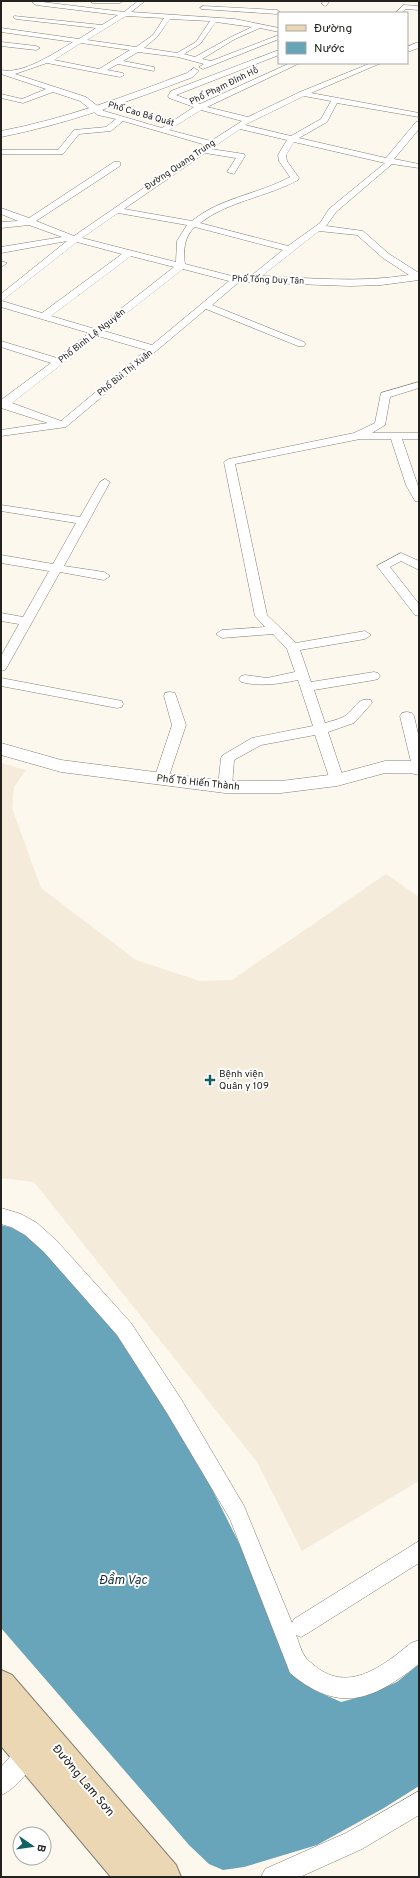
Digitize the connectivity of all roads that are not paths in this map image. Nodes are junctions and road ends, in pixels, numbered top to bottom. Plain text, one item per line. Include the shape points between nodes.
1 (86, 1) edge
2 (120, 1) edge
3 (142, 1) edge
4 (200, 1) edge
5 (37, 2) edge
6 (203, 8) junction
7 (419, 8) edge
8 (78, 9) junction
9 (277, 12) dead end
10 (399, 12) edge
11 (126, 14) junction
12 (164, 15) junction
13 (16, 18) junction
14 (211, 19) junction
15 (261, 25) junction
16 (102, 27) junction
17 (1, 30) edge
18 (278, 30) edge
19 (278, 37) edge
20 (233, 38) junction
21 (82, 40) junction
22 (1, 44) edge
23 (419, 45) edge
24 (257, 46) junction
25 (36, 48) dead end
26 (135, 49) junction
27 (408, 50) edge
28 (278, 53) edge
29 (278, 53) edge
30 (418, 54) dead end
31 (178, 55) junction
32 (47, 60) junction
33 (196, 60) junction
34 (115, 61) junction
35 (212, 64) junction
36 (294, 64) edge
37 (375, 64) edge
38 (150, 69) dead end
39 (194, 71) joint
40 (99, 72) junction
41 (5, 73) edge
42 (120, 75) dead end
43 (53, 89) junction
44 (303, 94) junction
45 (1, 96) edge
46 (335, 100) junction
47 (92, 107) junction
48 (200, 107) junction
49 (419, 115) edge
50 (121, 119) junction
51 (249, 120) junction
52 (419, 124) edge
53 (238, 126) junction
54 (1, 129) edge
55 (162, 131) junction
56 (1, 134) edge
57 (292, 139) junction
58 (212, 144) junction
59 (203, 150) junction
60 (1, 152) edge
61 (388, 160) junction
62 (117, 164) dead end
63 (419, 166) edge
64 (231, 172) dead end
65 (116, 210) junction
66 (1, 211) edge
67 (29, 222) junction
68 (194, 224) junction
69 (1, 225) edge
70 (318, 228) junction
71 (74, 238) junction
72 (290, 249) junction
73 (1, 250) edge
74 (129, 253) junction
75 (180, 266) junction
76 (418, 276) edge
77 (254, 278) junction
78 (236, 280) junction
79 (1, 299) edge
80 (1, 304) edge
81 (206, 306) junction
82 (43, 317) junction
83 (97, 333) junction
84 (1, 344) edge
85 (301, 344) dead end
86 (154, 349) junction
87 (59, 362) junction
88 (419, 385) edge
89 (2, 406) edge
90 (62, 425) junction
91 (379, 430) junction
92 (1, 433) edge
93 (394, 435) junction
94 (419, 436) edge
95 (105, 482) dead end
96 (419, 499) edge
97 (1, 508) edge
98 (83, 521) junction
99 (1, 559) edge
100 (419, 566) edge
101 (56, 568) junction
102 (104, 576) dead end
103 (419, 612) edge
104 (1, 617) edge
105 (27, 621) junction
106 (276, 630) junction
107 (222, 634) dead end
108 (365, 635) dead end
109 (293, 647) junction
110 (1, 667) edge
111 (374, 676) dead end
112 (245, 679) dead end
113 (305, 681) junction
114 (1, 682) edge
115 (170, 696) dead end
116 (366, 703) dead end
117 (117, 704) dead end
118 (407, 716) dead end
119 (321, 729) junction
120 (1, 749) edge
121 (419, 766) edge
122 (419, 769) edge
123 (161, 780) junction
124 (337, 780) junction
125 (225, 787) junction
126 (1, 1216) edge
127 (419, 1552) edge
128 (301, 1626) dead end
129 (419, 1651) edge
130 (1, 1686) edge
131 (1, 1721) edge
132 (36, 1744) junction
133 (1, 1784) edge
134 (419, 1802) edge
135 (133, 1877) edge
136 (164, 1877) edge
137 (273, 1877) edge

1 - 2 street
1 - 8 street
3 - 11 street
4 - 6 street
5 - 8 street
5 - 13 street
6 - 9 street
6 - 14 street
7 - 10 street via 404,6
8 - 11 street
11 - 12 street
11 - 16 street
12 - 14 street
12 - 26 street via 155,36
13 - 16 street
13 - 17 street
14 - 15 street
14 - 31 street via 198,43
15 - 18 street
15 - 20 street
16 - 21 street
17 - 21 street
19 - 24 street
20 - 24 street
20 - 33 street
21 - 26 street
21 - 32 street
22 - 25 street
23 - 27 street
23 - 30 street
24 - 28 street
24 - 35 street
26 - 31 street
26 - 34 street
29 - 48 street via 174,93 172,96
31 - 33 street
32 - 40 street
32 - 41 street
33 - 35 street
34 - 38 street
34 - 40 street
35 - 39 street
36 - 48 street, Phố Phạm Đỉnh Hổ
37 - 44 street, Đường Quang Trung
39 - 47 street via 190,75
40 - 42 street
41 - 43 street, Phố Cao Bá Quát
43 - 45 street via 23,101
43 - 47 street, Phố Cao Bá Quát via 83,99
44 - 46 street
44 - 51 street, Đường Quang Trung
46 - 49 street
46 - 57 street via 324,120
47 - 50 street, Phố Cao Bá Quát via 101,113
47 - 54 street
47 - 56 street via 60,121
48 - 51 street
48 - 55 street, Phố Phạm Đỉnh Hổ
50 - 55 street, Phố Cao Bá Quát
50 - 60 street via 108,129 77,132 60,152
51 - 53 street, Đường Quang Trung
52 - 61 street
53 - 57 street
53 - 58 street, Đường Quang Trung
55 - 58 street, Phố Cao Bá Quát
57 - 61 street
57 - 68 street via 282,155 283,161 295,178 281,186 212,212
58 - 59 street, Đường Quang Trung
59 - 64 street via 241,156
59 - 65 street, Đường Quang Trung
61 - 63 street
61 - 70 street via 389,164 332,211 330,217
62 - 67 street
65 - 68 street
65 - 71 street, Đường Quang Trung
66 - 67 street, Phố Tống Duy Tân
67 - 69 street
67 - 71 street, Phố Tống Duy Tân
68 - 72 street
68 - 75 street via 182,238 178,254
70 - 72 street
70 - 76 street via 360,233 386,256
71 - 73 street
71 - 74 street, Phố Tống Duy Tân
71 - 79 street, Đường Quang Trung
72 - 77 street
74 - 75 street, Phố Tống Duy Tân
74 - 82 street
75 - 78 street, Phố Tống Duy Tân
75 - 83 street, Phố Bình Lệ Nguyên
76 - 77 street, Phố Tống Duy Tân via 381,282 350,283
77 - 78 street, Phố Tống Duy Tân
78 - 81 street, Phố Bùi Thị Xuân
80 - 82 street
81 - 85 street
81 - 86 street, Phố Bùi Thị Xuân
82 - 83 street
83 - 86 street
83 - 87 street, Phố Bình Lệ Nguyên
84 - 87 street
86 - 90 street, Phố Bùi Thị Xuân
87 - 89 street, Phố Bình Lệ Nguyên
88 - 91 street via 385,395
89 - 90 street
90 - 92 street
91 - 93 street
91 - 106 street via 230,462 261,616
93 - 94 street
93 - 96 street via 411,485
95 - 98 street
97 - 98 street
98 - 101 street
99 - 101 street
100 - 103 street via 401,556 383,566
101 - 102 street
101 - 105 street
104 - 105 street
105 - 110 street
106 - 107 street
106 - 109 street
108 - 109 street
109 - 113 street
111 - 113 street
112 - 113 street via 267,682
113 - 119 street
114 - 117 street
115 - 123 street via 179,725
116 - 119 street via 349,720
118 - 121 street
119 - 124 street
119 - 125 street via 257,741 228,758
120 - 123 street, Phố Tô Hiến Thành via 61,766
122 - 124 street, Phố Tô Hiến Thành via 385,766
123 - 125 street, Phố Tô Hiến Thành
124 - 125 street, Phố Tô Hiến Thành via 281,787
126 - 129 street via 31,1229 50,1246 124,1328 237,1512 298,1666 310,1678 330,1687 348,1690 368,1684 399,1667
127 - 128 street
130 - 132 main road, Đường Lam Sơn
131 - 132 main road, Đường Lam Sơn
132 - 133 street
132 - 135 main road, Đường Lam Sơn
132 - 136 main road, Đường Lam Sơn
134 - 137 street via 354,1841

